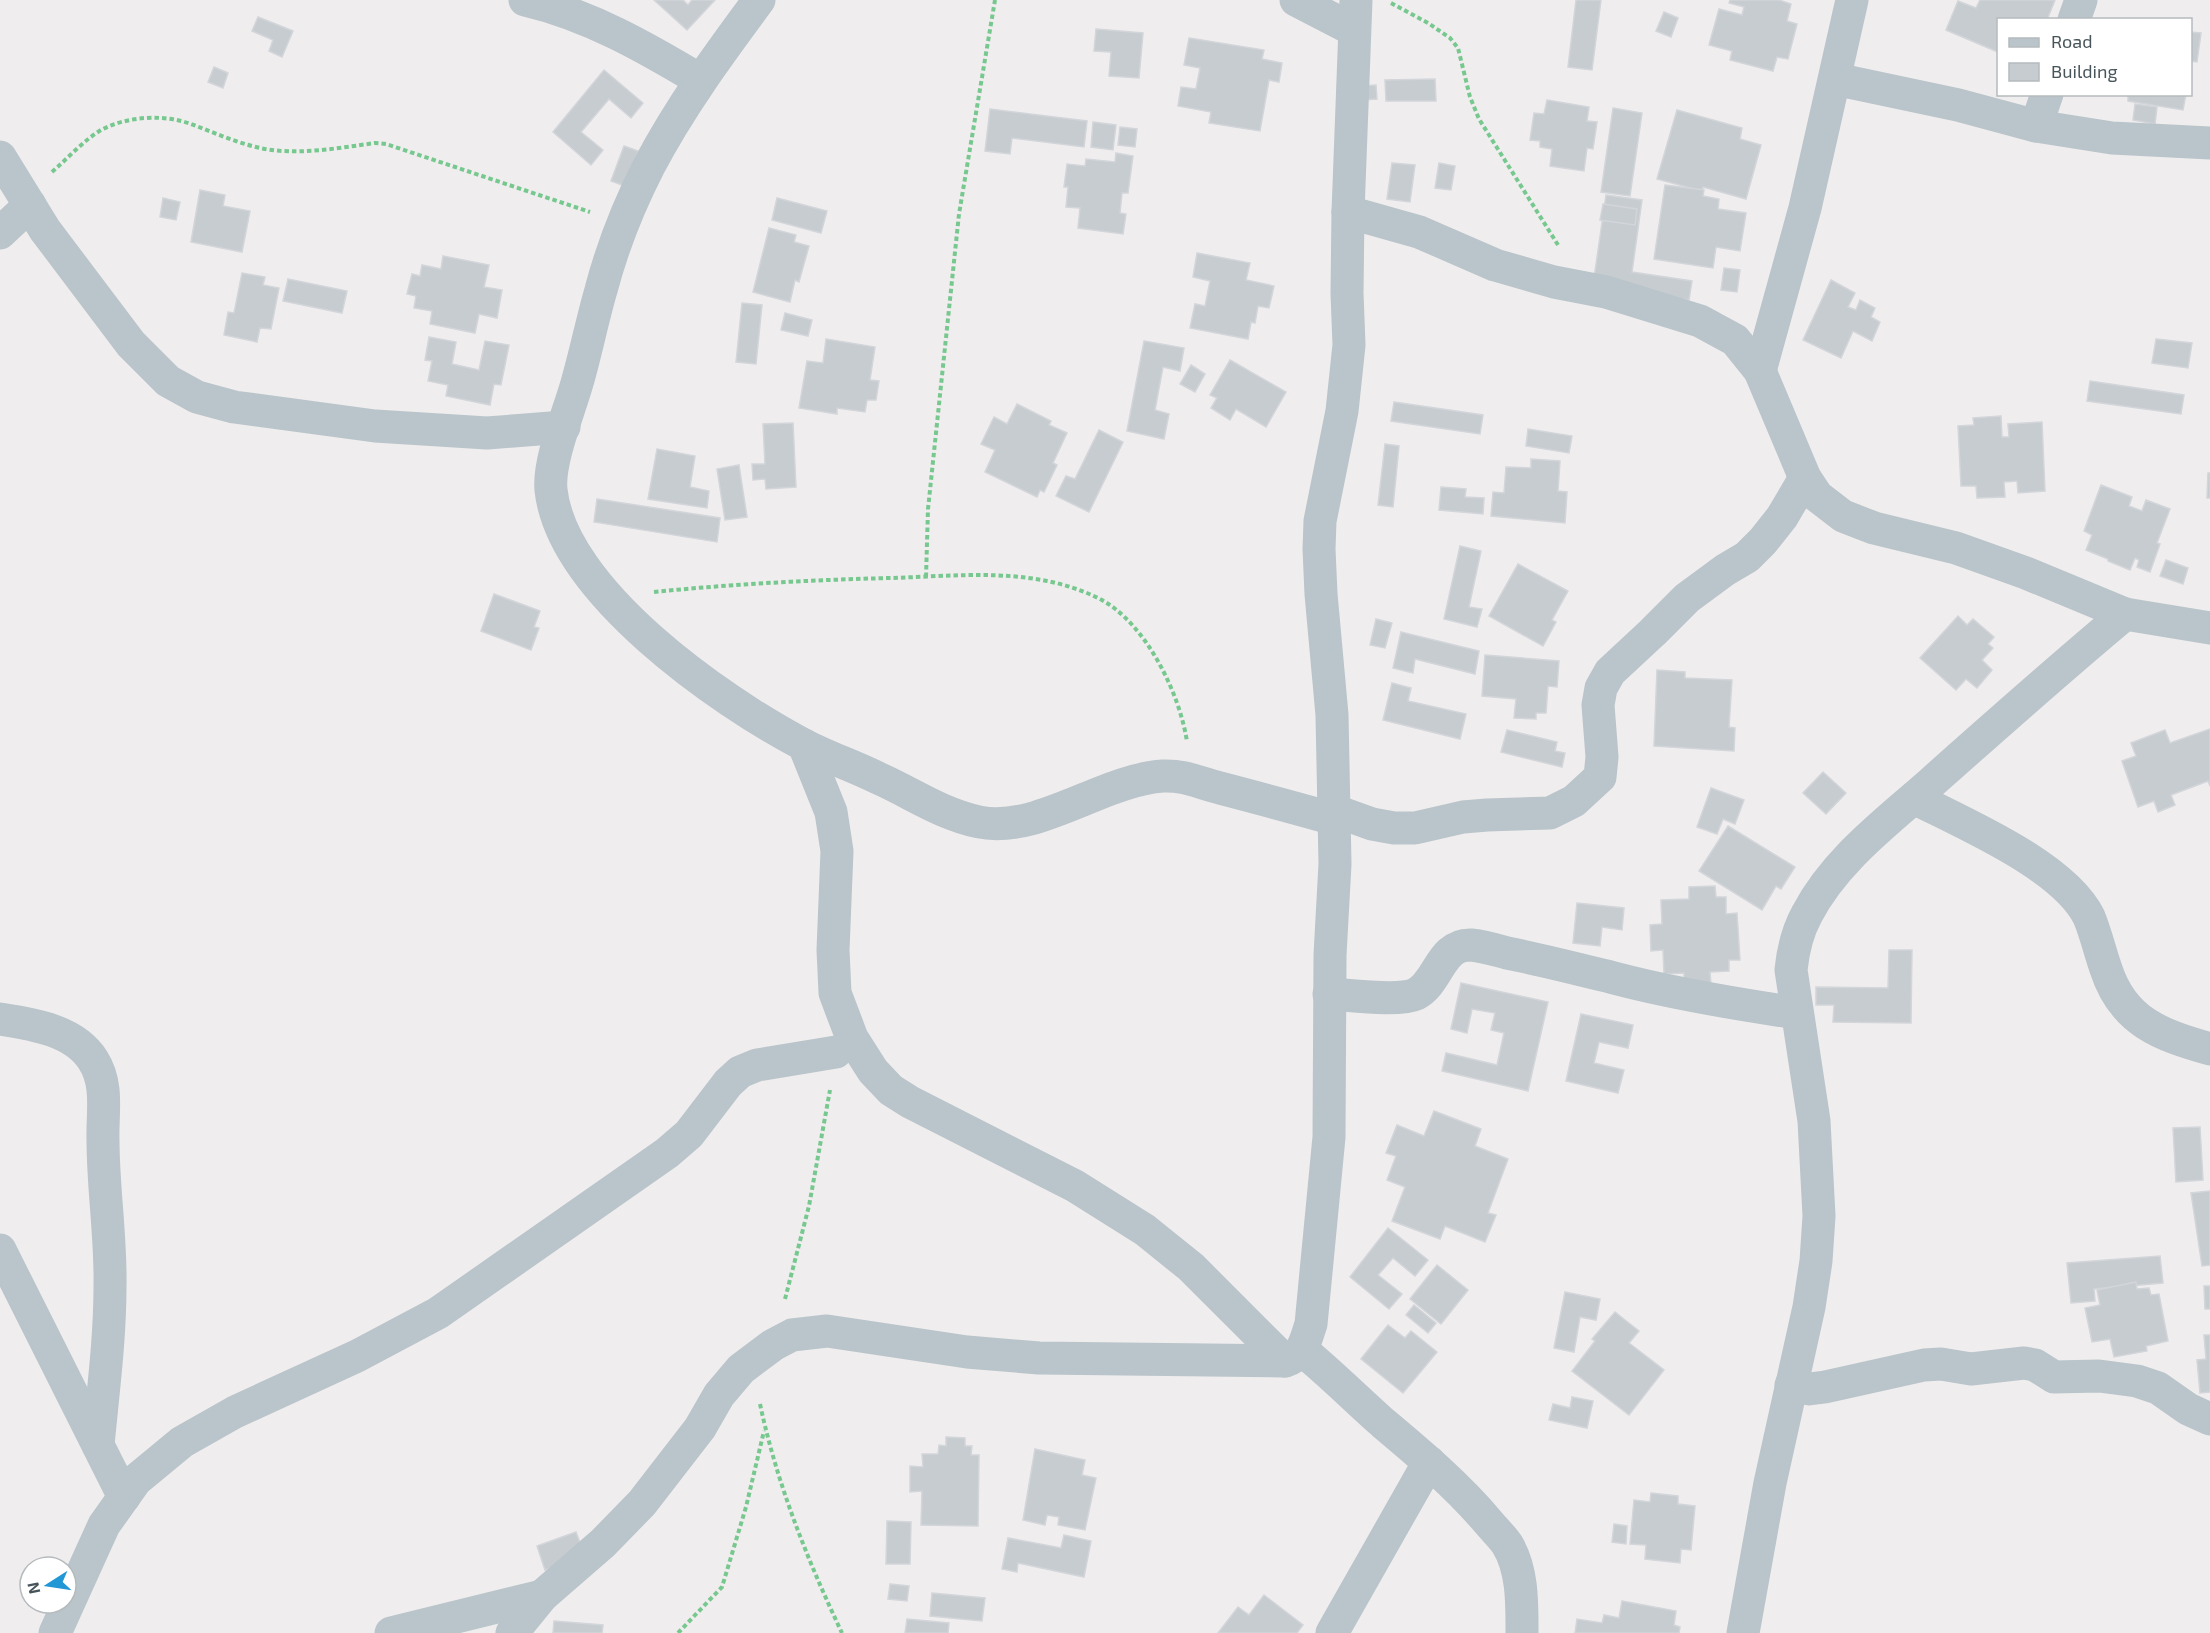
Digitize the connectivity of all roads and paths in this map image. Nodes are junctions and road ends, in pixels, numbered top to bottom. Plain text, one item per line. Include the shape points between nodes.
1 (525, 0) edge
2 (759, 0) edge
3 (995, 0) edge
4 (1296, 0) edge
5 (1385, 0) edge
6 (1852, 0) edge
7 (2081, 0) edge
8 (1355, 15) edge
9 (2075, 18) edge
10 (1835, 79) junction
11 (700, 80) junction
12 (2046, 96) edge
13 (2036, 126) junction
14 (2210, 143) edge
15 (0, 157) edge
16 (28, 201) junction
17 (1348, 212) junction
18 (624, 224) junction
19 (0, 233) edge
20 (1583, 288) junction
21 (1760, 371) junction
22 (564, 427) junction
23 (1805, 478) junction
24 (926, 577) junction
25 (609, 596) junction
26 (2125, 614) junction
27 (2210, 628) edge
28 (804, 745) junction
29 (1191, 777) junction
30 (1914, 798) junction
31 (1334, 814) junction
32 (1329, 994) junction
33 (1797, 1013) junction
34 (0, 1019) edge
35 (2210, 1049) edge
36 (836, 1052) joint
37 (0, 1250) edge
38 (762, 1354) junction
39 (1293, 1356) junction
40 (1791, 1385) junction
41 (2210, 1419) edge
42 (765, 1427) junction
43 (98, 1445) junction
44 (1429, 1462) junction
45 (124, 1497) junction
46 (542, 1596) junction
47 (57, 1629) edge
48 (27, 1633) edge
49 (391, 1633) edge
50 (512, 1633) edge
51 (678, 1633) edge
52 (842, 1633) edge
53 (1332, 1633) edge
54 (1522, 1633) edge
55 (1743, 1633) edge

1 - 11 street via 600,25
2 - 11 street
3 - 24 path via 959,214 928,509
4 - 8 street
5 - 20 path via 1428,23 1458,48 1479,119
6 - 10 street
7 - 9 street
8 - 17 street
10 - 13 street
10 - 21 street via 1805,208
11 - 18 street via 648,169
12 - 13 street
13 - 14 street via 2112,138
15 - 16 street
16 - 18 path via 91,137 151,117 169,118 264,149 294,152 386,144
16 - 19 street
16 - 22 street via 131,344 168,381 197,397 234,407 375,426 487,433
17 - 20 street via 1419,232 1495,266
17 - 31 street via 1349,345 1342,411 1320,521 1319,549 1332,715
18 - 22 street via 601,288
20 - 21 street via 1700,321 1735,340
21 - 23 street
22 - 25 street via 551,475 555,510 584,566
23 - 26 street via 1817,496 1843,516 1874,528 1956,548
23 - 31 street via 1782,517 1747,557 1687,598 1610,672 1600,688 1598,705 1600,777 1574,801 1550,813 1479,816 1415,828 1394,828
24 - 25 path via 799,580
24 - 29 path via 1003,575 1055,582 1101,599 1124,617 1147,644 1172,687 1180,709
25 - 28 street via 664,651 723,697
26 - 27 street
26 - 30 street
28 - 29 street via 943,812 983,823 1019,823 1108,789 1161,776
28 - 39 street via 831,812 837,851 835,993 852,1038 873,1071 891,1090 910,1102 1075,1186 1145,1230
29 - 31 street via 1213,786
30 - 33 street via 1830,878 1807,913 1794,945 1791,970
30 - 35 street via 2047,870 2069,888 2089,916 2115,992 2133,1015 2178,1040
31 - 32 street
32 - 33 street via 1416,994 1450,951 1472,945 1734,1004
32 - 39 street via 1329,1137 1311,1324
33 - 40 street via 1814,1121 1819,1216 1813,1284
34 - 43 street via 38,1025 75,1042 93,1059 101,1075 105,1098 103,1139 110,1285
36 - 38 path via 809,1206
36 - 45 street via 757,1065 740,1072 689,1134 533,1248 438,1313 357,1356 235,1412 183,1442 136,1480
37 - 43 street
38 - 39 street via 792,1335 827,1331 967,1352 1039,1358
38 - 42 path
38 - 46 street via 741,1369 718,1395 700,1428 642,1503
39 - 44 street via 1335,1377
40 - 41 street via 1825,1387 1924,1365 1971,1369 2024,1363 2054,1377 2099,1376 2137,1381 2158,1388
40 - 55 street
42 - 51 path via 722,1587
42 - 52 path via 790,1511
43 - 45 street
44 - 53 street
44 - 54 street via 1507,1545 1522,1595
45 - 47 street via 104,1525
46 - 49 street
46 - 50 street
47 - 48 street

